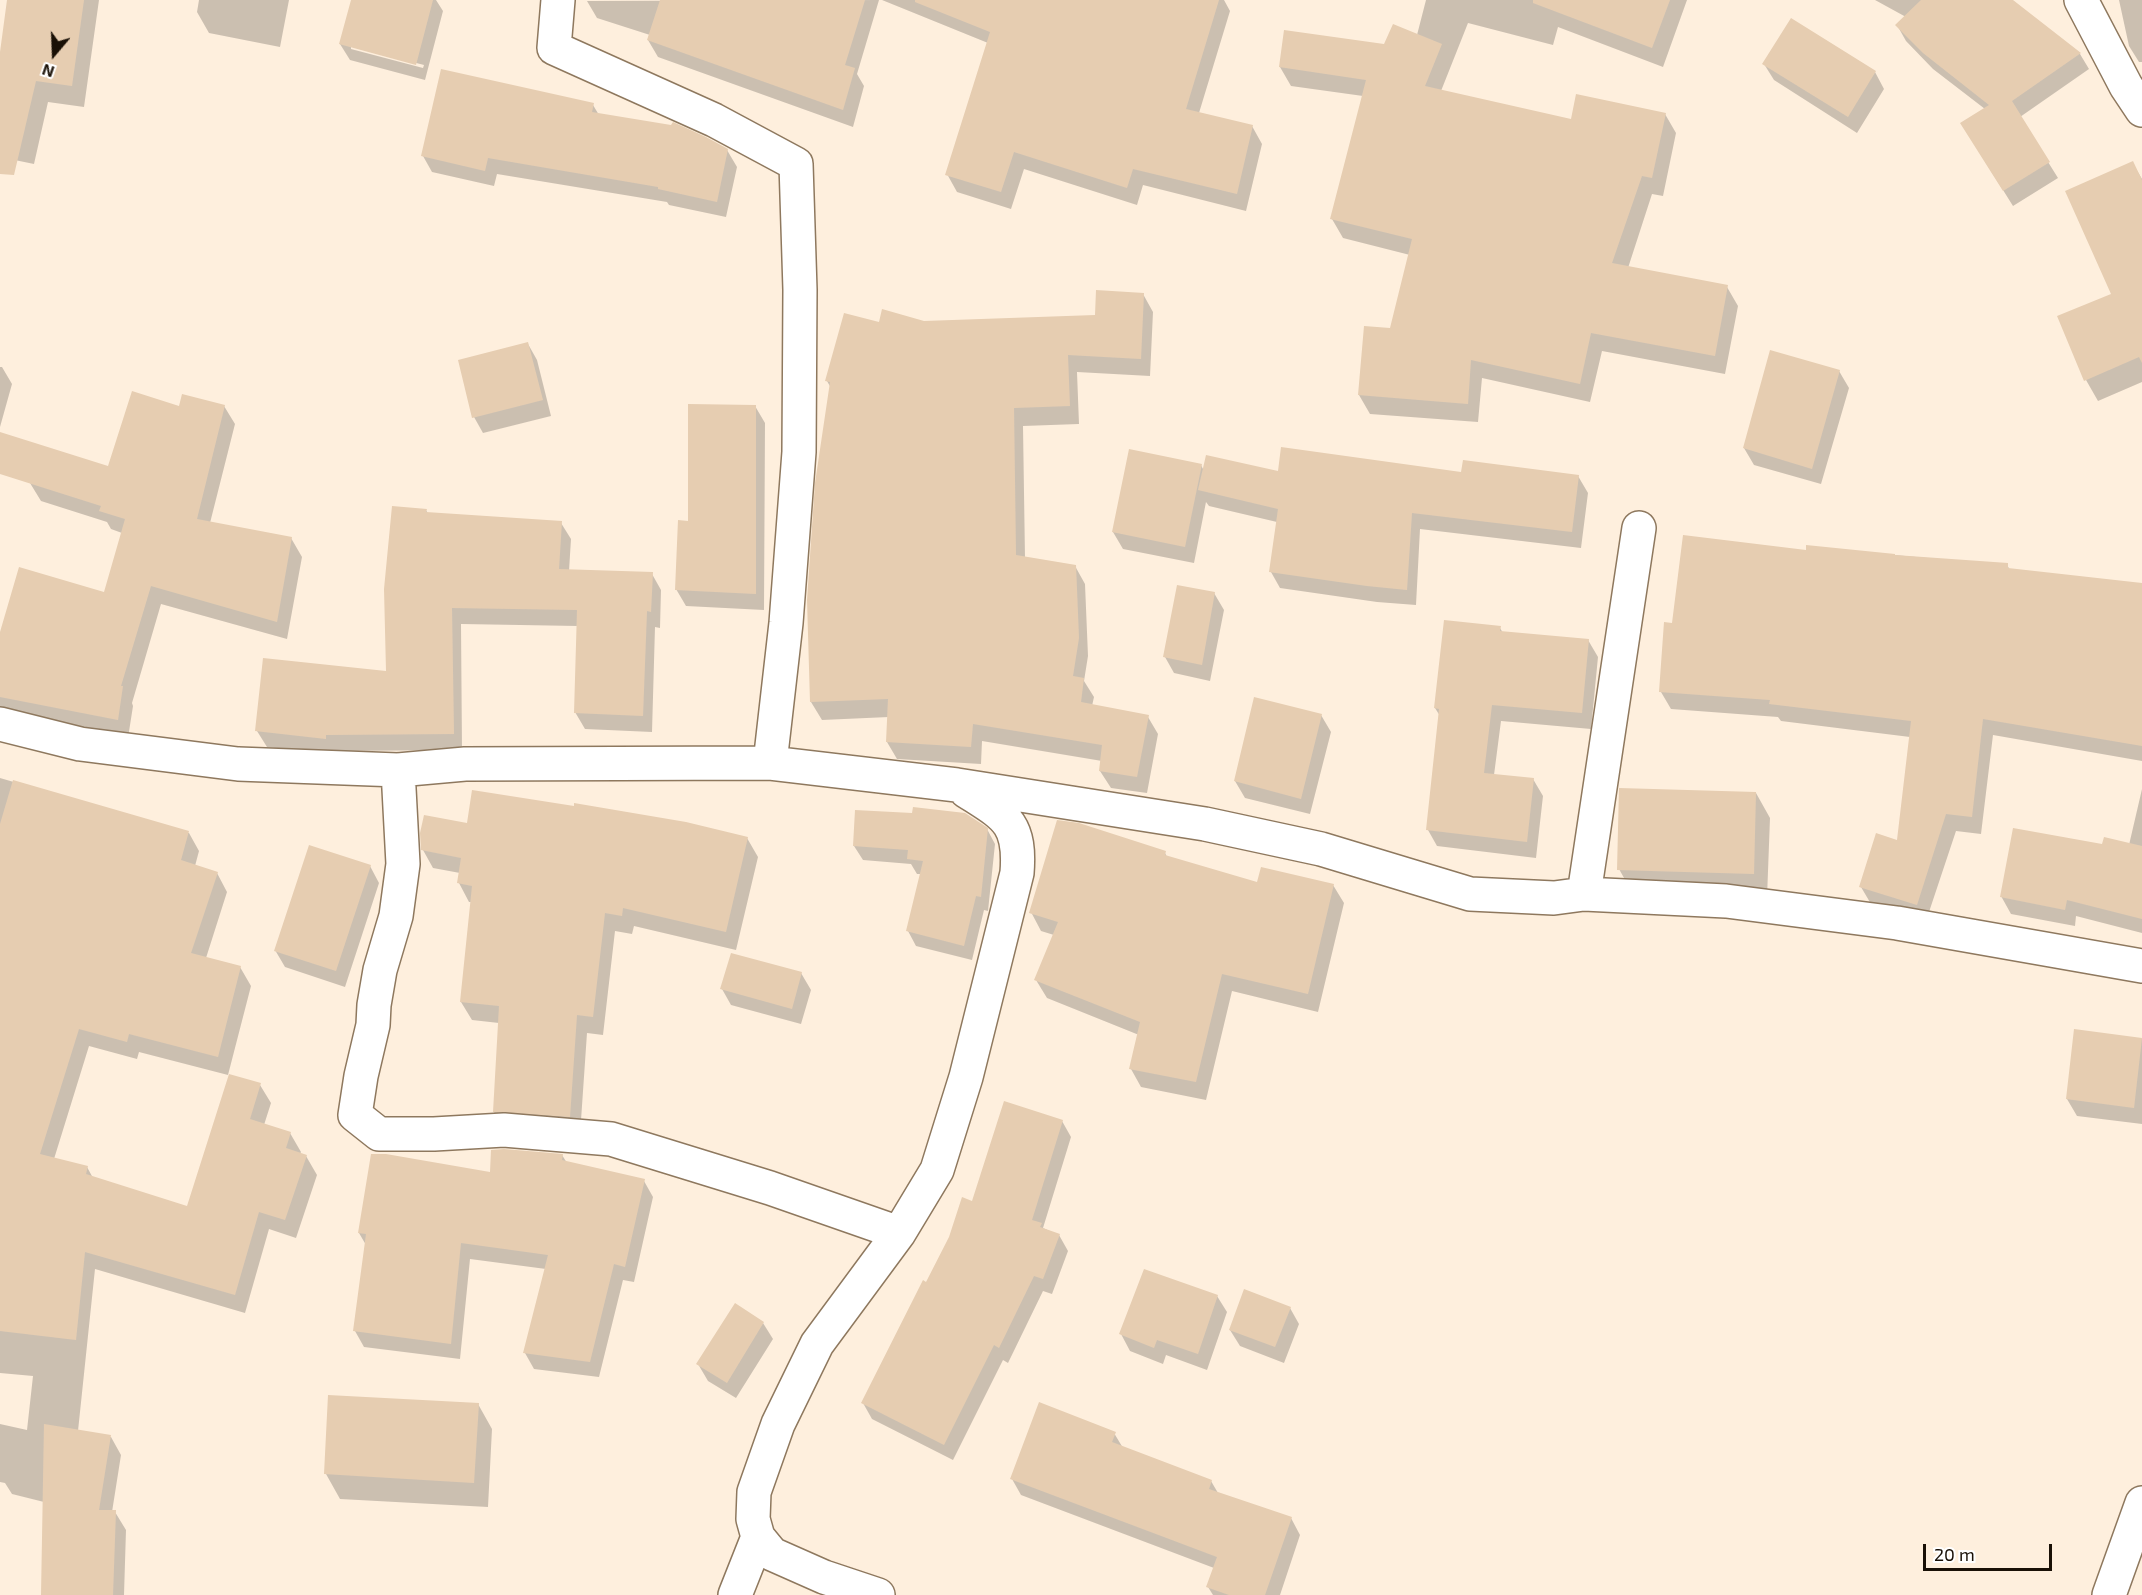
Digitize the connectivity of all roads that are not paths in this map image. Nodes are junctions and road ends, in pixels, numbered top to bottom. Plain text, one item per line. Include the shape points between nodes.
1 (558, 0) edge
2 (2081, 0) edge
3 (2142, 110) edge
4 (1639, 528) dead end
5 (0, 724) edge
6 (770, 763) junction
7 (398, 770) junction
8 (957, 785) junction
9 (1584, 894) junction
10 (2142, 966) edge
11 (899, 1233) junction
12 (2142, 1503) edge
13 (758, 1537) junction
14 (735, 1595) edge
15 (878, 1595) edge
16 (2109, 1595) edge

1 - 6 street via 554,48 714,120 796,164 799,452
2 - 3 street
4 - 9 street
5 - 7 street via 80,744 238,764
6 - 7 street via 465,764
6 - 8 street
7 - 11 street via 404,864 396,916 380,970 356,1115 379,1134 504,1130 611,1139
8 - 9 street via 1204,824 1321,849 1470,894 1554,898
8 - 11 street via 998,812 1014,831 1017,873 966,1077 937,1170
9 - 10 street via 1726,901 1863,919
11 - 13 street via 816,1344 778,1424 754,1492 753,1519
12 - 16 street
13 - 14 street
13 - 15 street via 772,1554

